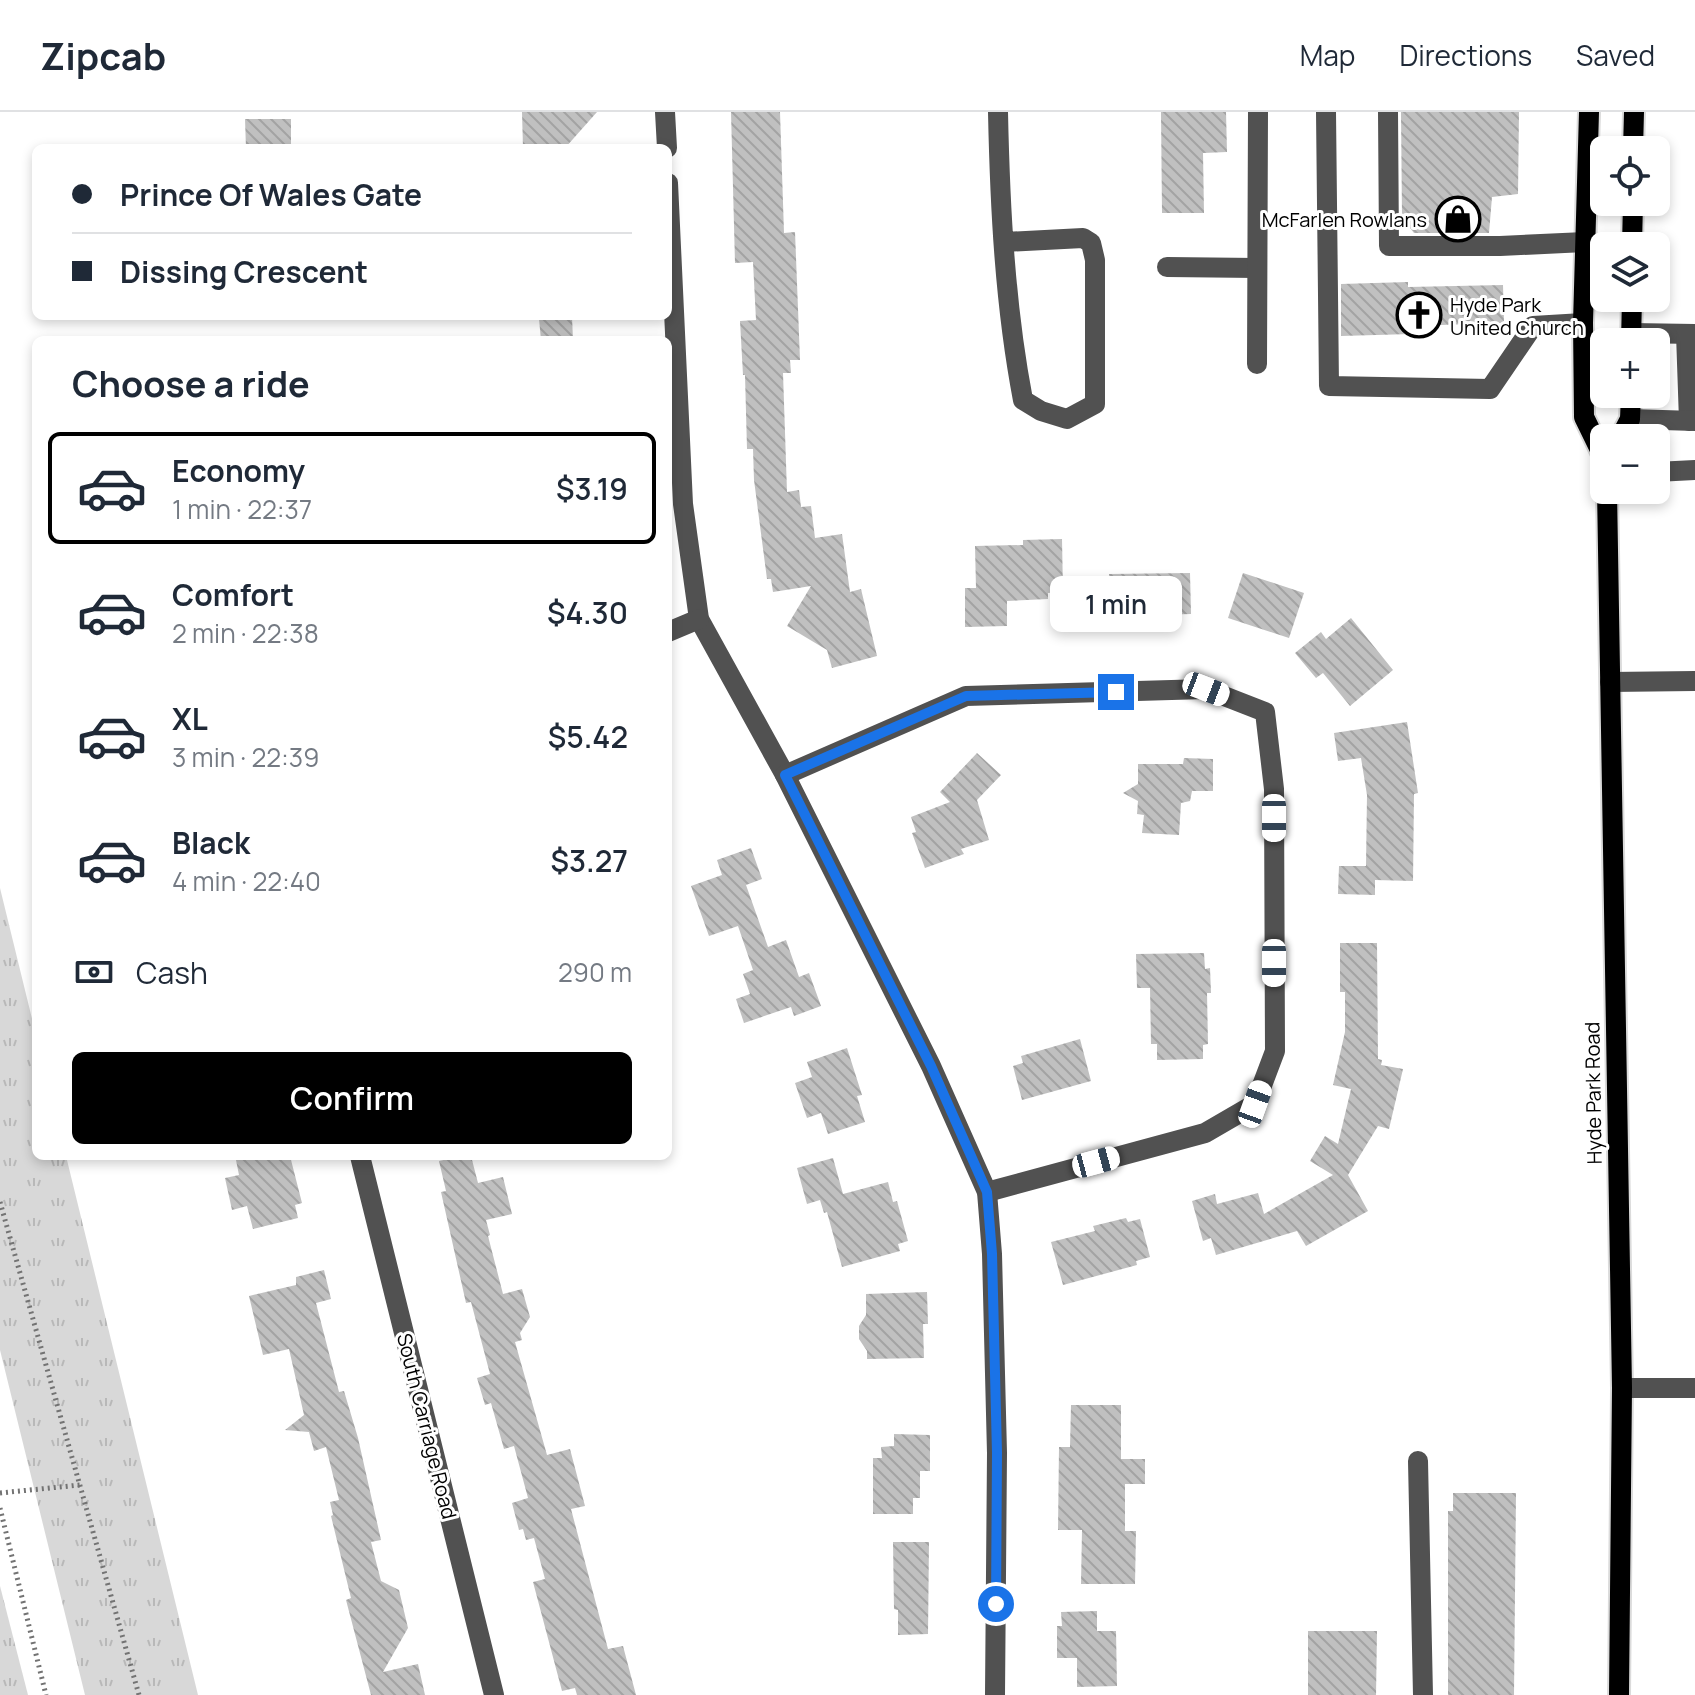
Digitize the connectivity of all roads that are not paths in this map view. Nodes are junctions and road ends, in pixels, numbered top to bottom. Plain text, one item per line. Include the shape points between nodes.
1 (665, 112) edge
2 (998, 112) edge
3 (1258, 112) edge
4 (1326, 112) edge
5 (1388, 112) edge
6 (1589, 112) edge
7 (1634, 112) edge
8 (1633, 136) edge
9 (667, 144) edge
10 (1004, 242) junction
11 (1585, 242) junction
12 (1167, 267) dead end
13 (1257, 268) junction
14 (672, 269) edge
15 (1583, 323) junction
16 (1691, 334) edge
17 (1670, 335) edge
18 (1257, 364) dead end
19 (1630, 408) edge
20 (1630, 419) junction
21 (1692, 421) edge
22 (1627, 424) edge
23 (1590, 429) edge
24 (1695, 470) edge
25 (1670, 471) edge
26 (1607, 504) edge
27 (699, 619) junction
28 (672, 630) edge
29 (1695, 681) edge
30 (1610, 682) junction
31 (785, 775) junction
32 (361, 1160) edge
33 (987, 1192) junction
34 (1622, 1388) junction
35 (1695, 1388) edge
36 (1418, 1461) dead end
37 (494, 1695) edge
38 (995, 1695) edge
39 (1423, 1695) edge
40 (1619, 1695) edge

1 - 9 street
2 - 10 street
3 - 13 street
4 - 15 street via 1329,386 1490,389 1533,326
5 - 11 street via 1389,246
6 - 11 main road
7 - 8 main road
10 - 10 street via 1023,400 1067,419 1095,404 1091,243 1083,238
11 - 15 main road
12 - 13 street
13 - 18 street
14 - 27 street via 683,504
15 - 23 main road via 1584,417
16 - 17 street
16 - 21 street
19 - 20 main road
20 - 21 street
20 - 22 main road
24 - 25 street
26 - 30 main road, Hyde Park Road
27 - 28 street
27 - 31 street
29 - 30 street
30 - 34 main road, Hyde Park Road
31 - 33 street via 931,1066
31 - 33 street via 966,696 1206,689 1265,712 1274,789 1275,1051 1255,1104 1205,1133
32 - 37 street, South Carriage Road
33 - 38 street via 997,1453
34 - 35 street
34 - 40 main road, Hyde Park Road
36 - 39 street

